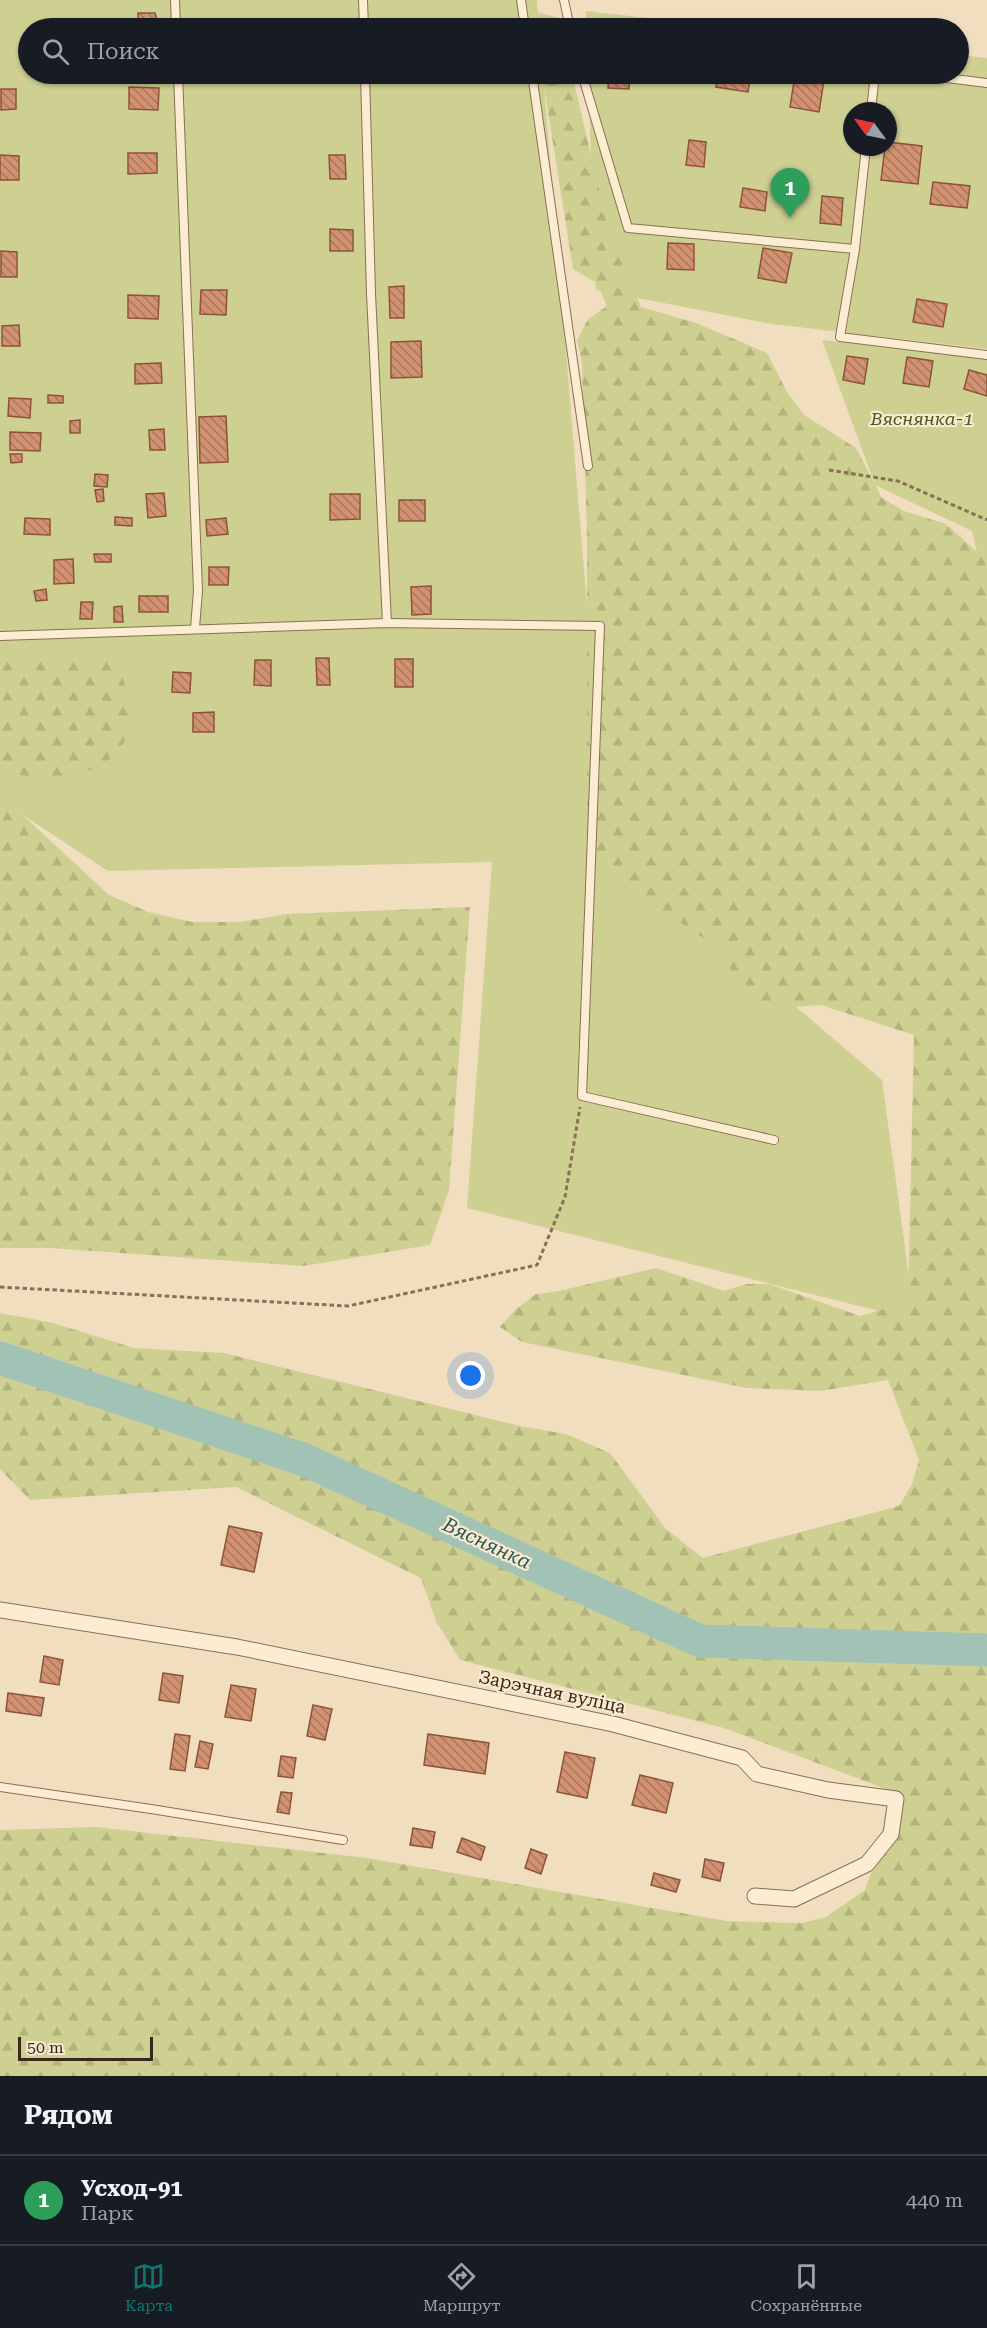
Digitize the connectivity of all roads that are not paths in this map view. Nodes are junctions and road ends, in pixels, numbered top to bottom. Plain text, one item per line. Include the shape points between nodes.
1 (175, 0) edge
2 (363, 0) edge
3 (521, 0) edge
4 (564, 0) edge
5 (176, 18) edge
6 (364, 18) edge
7 (524, 18) edge
8 (568, 18) edge
9 (969, 81) edge
10 (987, 83) edge
11 (178, 84) edge
12 (365, 84) edge
13 (533, 84) edge
14 (585, 84) edge
15 (874, 84) edge
16 (871, 102) edge
17 (866, 156) edge
18 (855, 249) junction
19 (987, 355) edge
20 (588, 466) dead end
21 (387, 622) junction
22 (195, 628) junction
23 (0, 636) edge
24 (774, 1140) dead end
25 (0, 1610) edge
26 (0, 1787) edge
27 (343, 1840) dead end
28 (755, 1896) dead end

1 - 5 lane
2 - 6 lane
3 - 7 lane
4 - 8 lane
9 - 10 lane
11 - 22 lane via 198,591
12 - 21 lane
13 - 20 lane
14 - 18 lane via 628,228
15 - 16 lane
17 - 18 lane
18 - 19 lane via 840,337
21 - 22 lane
21 - 24 lane via 600,626 582,1096
22 - 23 lane
25 - 28 street, Зарэчная вуліца via 237,1647 613,1724 742,1758 758,1774 828,1790 896,1799 891,1834 867,1864 794,1899
26 - 27 lane

